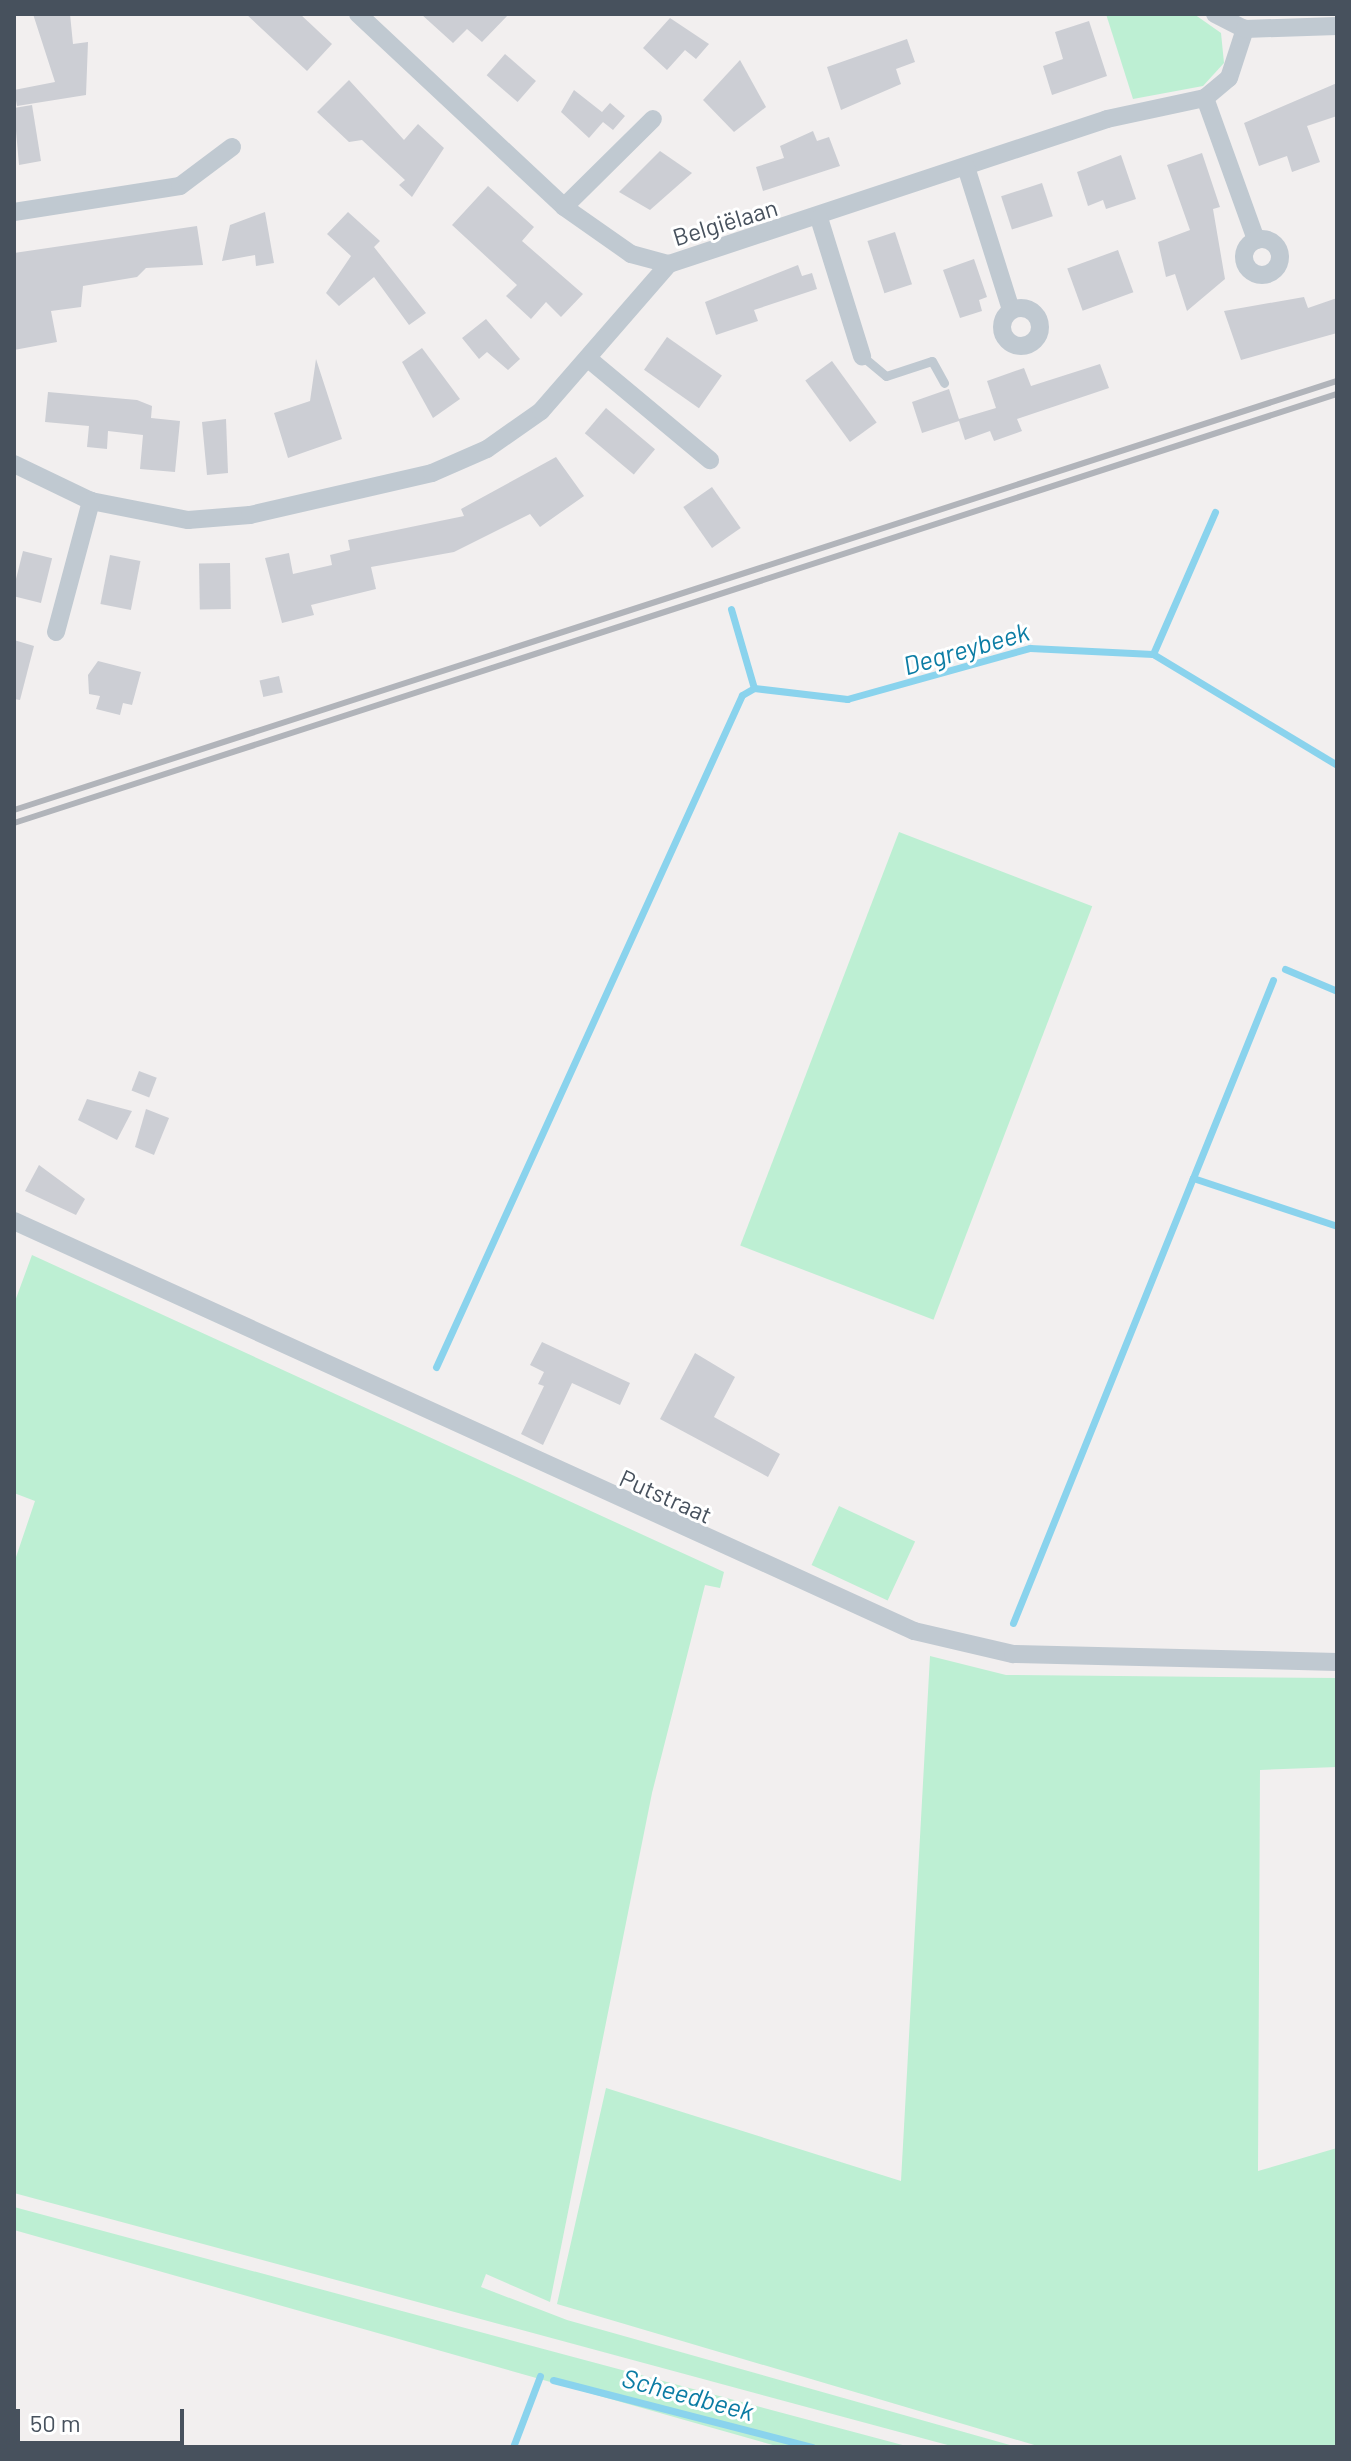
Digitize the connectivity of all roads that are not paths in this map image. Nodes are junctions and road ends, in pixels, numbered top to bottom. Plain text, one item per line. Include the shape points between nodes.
1 (364, 16) edge
2 (1221, 17) edge
3 (1337, 26) edge
4 (1245, 29) junction
5 (1205, 98) junction
6 (653, 119) dead end
7 (232, 147) dead end
8 (966, 167) junction
9 (564, 207) junction
10 (14, 212) edge
11 (819, 218) junction
12 (1256, 240) dead end
13 (669, 264) junction
14 (1011, 310) dead end
15 (862, 356) joint
16 (591, 361) junction
17 (944, 383) dead end
18 (710, 460) dead end
19 (14, 464) edge
20 (91, 501) junction
21 (56, 632) dead end
22 (14, 1221) edge
23 (1337, 1662) edge

1 - 9 street, Belgiëlaan
2 - 4 street
3 - 4 street
4 - 5 street via 1229,78
5 - 8 street, Belgiëlaan via 1107,119
5 - 12 street
6 - 9 street
7 - 10 street via 180,186
8 - 11 street, Belgiëlaan
8 - 14 street
9 - 13 street, Belgiëlaan via 626,251
11 - 13 street, Belgiëlaan
11 - 15 street
13 - 16 street
15 - 17 lane via 886,376 932,361
16 - 18 street
16 - 20 street via 541,411 487,449 432,473 250,515 143,516
19 - 20 street
20 - 21 street
22 - 23 street, Putstraat via 688,1532 951,1643 1013,1654

